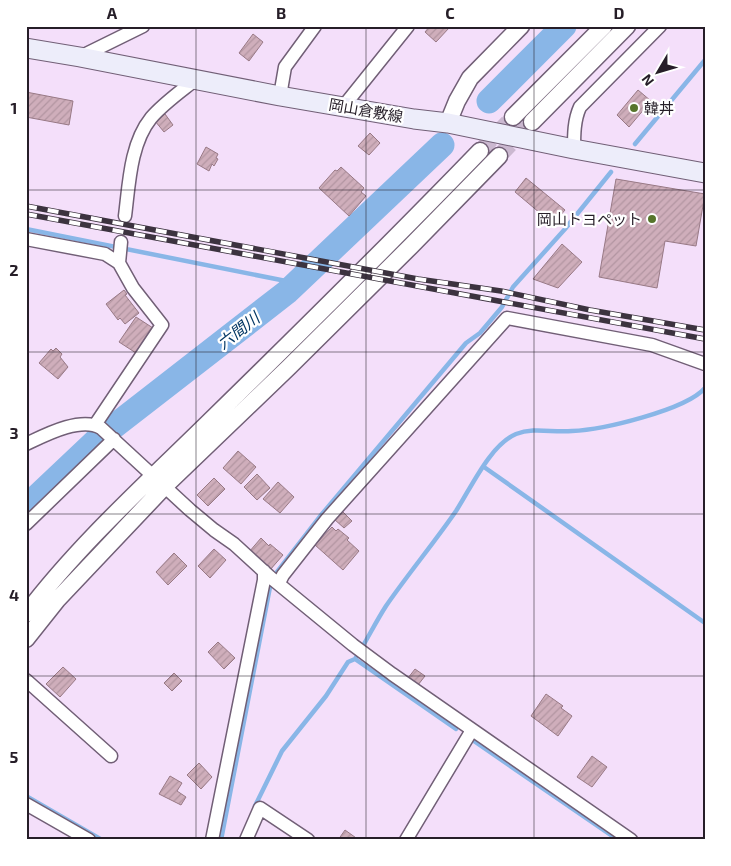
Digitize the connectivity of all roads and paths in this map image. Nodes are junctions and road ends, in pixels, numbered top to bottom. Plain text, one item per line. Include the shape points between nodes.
1 (143, 26) edge
2 (315, 26) edge
3 (408, 26) edge
4 (522, 26) edge
5 (604, 26) edge
6 (627, 26) edge
7 (660, 26) edge
8 (26, 48) edge
9 (80, 57) junction
10 (195, 80) junction
11 (280, 96) junction
12 (343, 107) junction
13 (513, 117) tunnel mouth
14 (532, 122) tunnel mouth
15 (448, 123) junction
16 (574, 149) junction
17 (480, 151) tunnel mouth
18 (499, 156) tunnel mouth
19 (705, 174) edge
20 (125, 216) dead end
21 (26, 239) edge
22 (705, 364) edge
23 (98, 426) junction
24 (113, 438) junction
25 (26, 444) edge
26 (160, 482) junction
27 (26, 524) edge
28 (272, 578) junction
29 (26, 614) edge
30 (26, 639) edge
31 (26, 680) edge
32 (472, 730) junction
33 (111, 756) dead end
34 (26, 804) edge
35 (89, 840) edge
36 (212, 840) edge
37 (246, 840) edge
38 (308, 840) edge
39 (406, 840) edge
40 (631, 840) edge

1 - 9 street
2 - 11 street via 285,67
3 - 12 street
4 - 15 street via 470,78
5 - 13 street
6 - 14 street
7 - 16 street via 580,107
8 - 9 main road, 岡山倉敷線
9 - 10 main road, 岡山倉敷線
10 - 11 main road, 岡山倉敷線
10 - 20 street via 167,101 150,120 140,138 132,164
11 - 12 main road, 岡山倉敷線
12 - 15 main road, 岡山倉敷線
15 - 16 main road, 岡山倉敷線
16 - 19 main road, 岡山倉敷線
17 - 26 street
18 - 26 street via 290,367
21 - 23 street via 104,254 120,250 133,288 162,325
22 - 28 street via 652,345 507,318 327,519 283,575
23 - 24 street
23 - 25 street via 77,425 52,431
24 - 26 street
24 - 27 street
26 - 28 street
26 - 29 street via 78,553
26 - 30 street
28 - 32 street via 361,651
28 - 36 street via 264,580
31 - 33 street
32 - 39 street
32 - 40 street
34 - 35 street
37 - 38 street via 260,808

